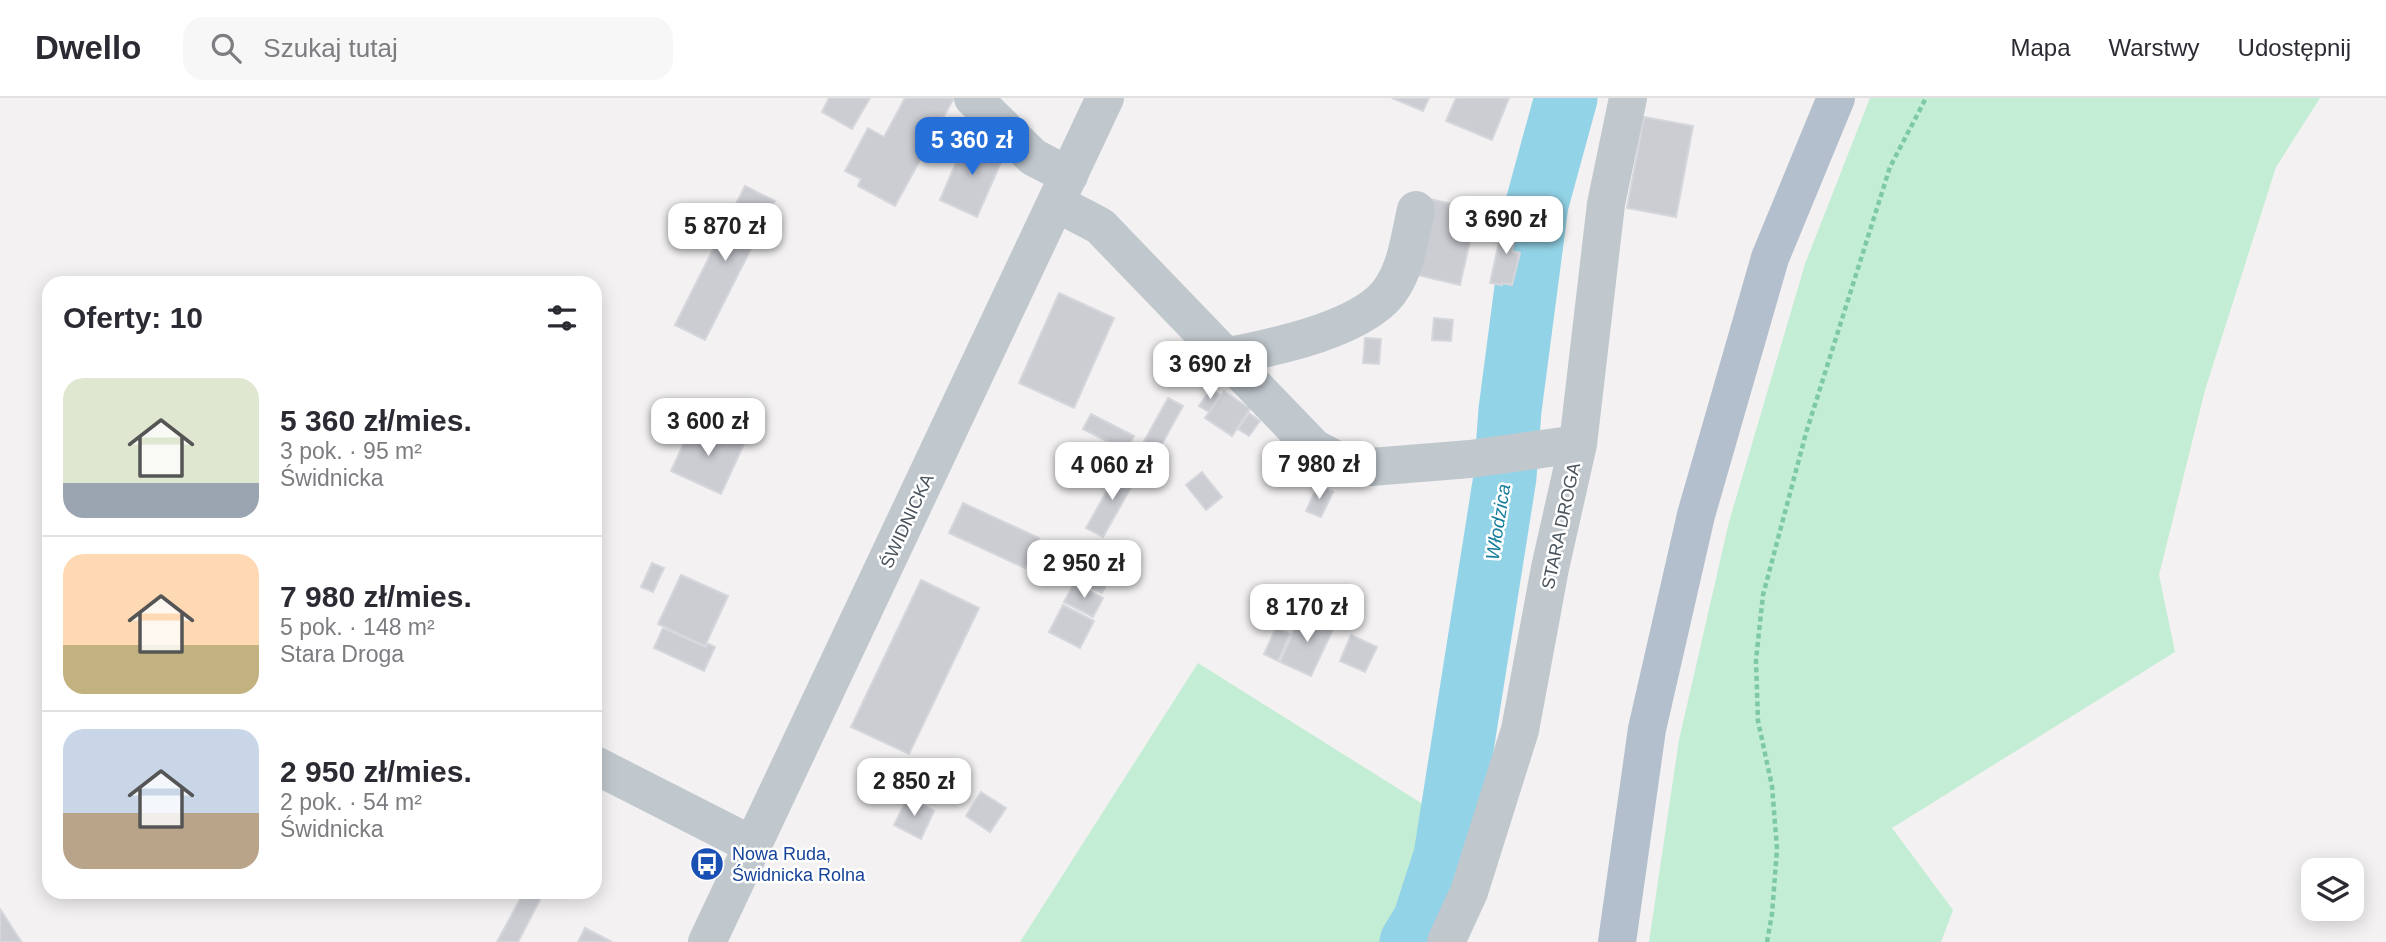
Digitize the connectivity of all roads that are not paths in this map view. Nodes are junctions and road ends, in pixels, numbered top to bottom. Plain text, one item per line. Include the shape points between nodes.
1 (973, 98) edge
2 (1105, 98) edge
3 (1628, 98) edge
4 (1836, 98) edge
5 (1063, 190) junction
6 (1416, 209) dead end
7 (1224, 356) junction
8 (1568, 445) junction
9 (602, 769) edge
10 (754, 846) junction
11 (707, 942) edge
12 (1446, 942) edge
13 (1616, 942) edge

1 - 5 street
2 - 5 street, ŚWIDNICKA
3 - 8 street, STARA DROGA via 1606,204
4 - 13 main road via 1770,258 1696,514 1647,729
5 - 7 street
5 - 10 street, ŚWIDNICKA
6 - 7 street via 1401,271 1381,303 1290,342
7 - 8 street via 1314,448 1341,462 1371,467
8 - 12 street, STARA DROGA via 1520,730 1469,892
9 - 10 street
10 - 11 street, ŚWIDNICKA

